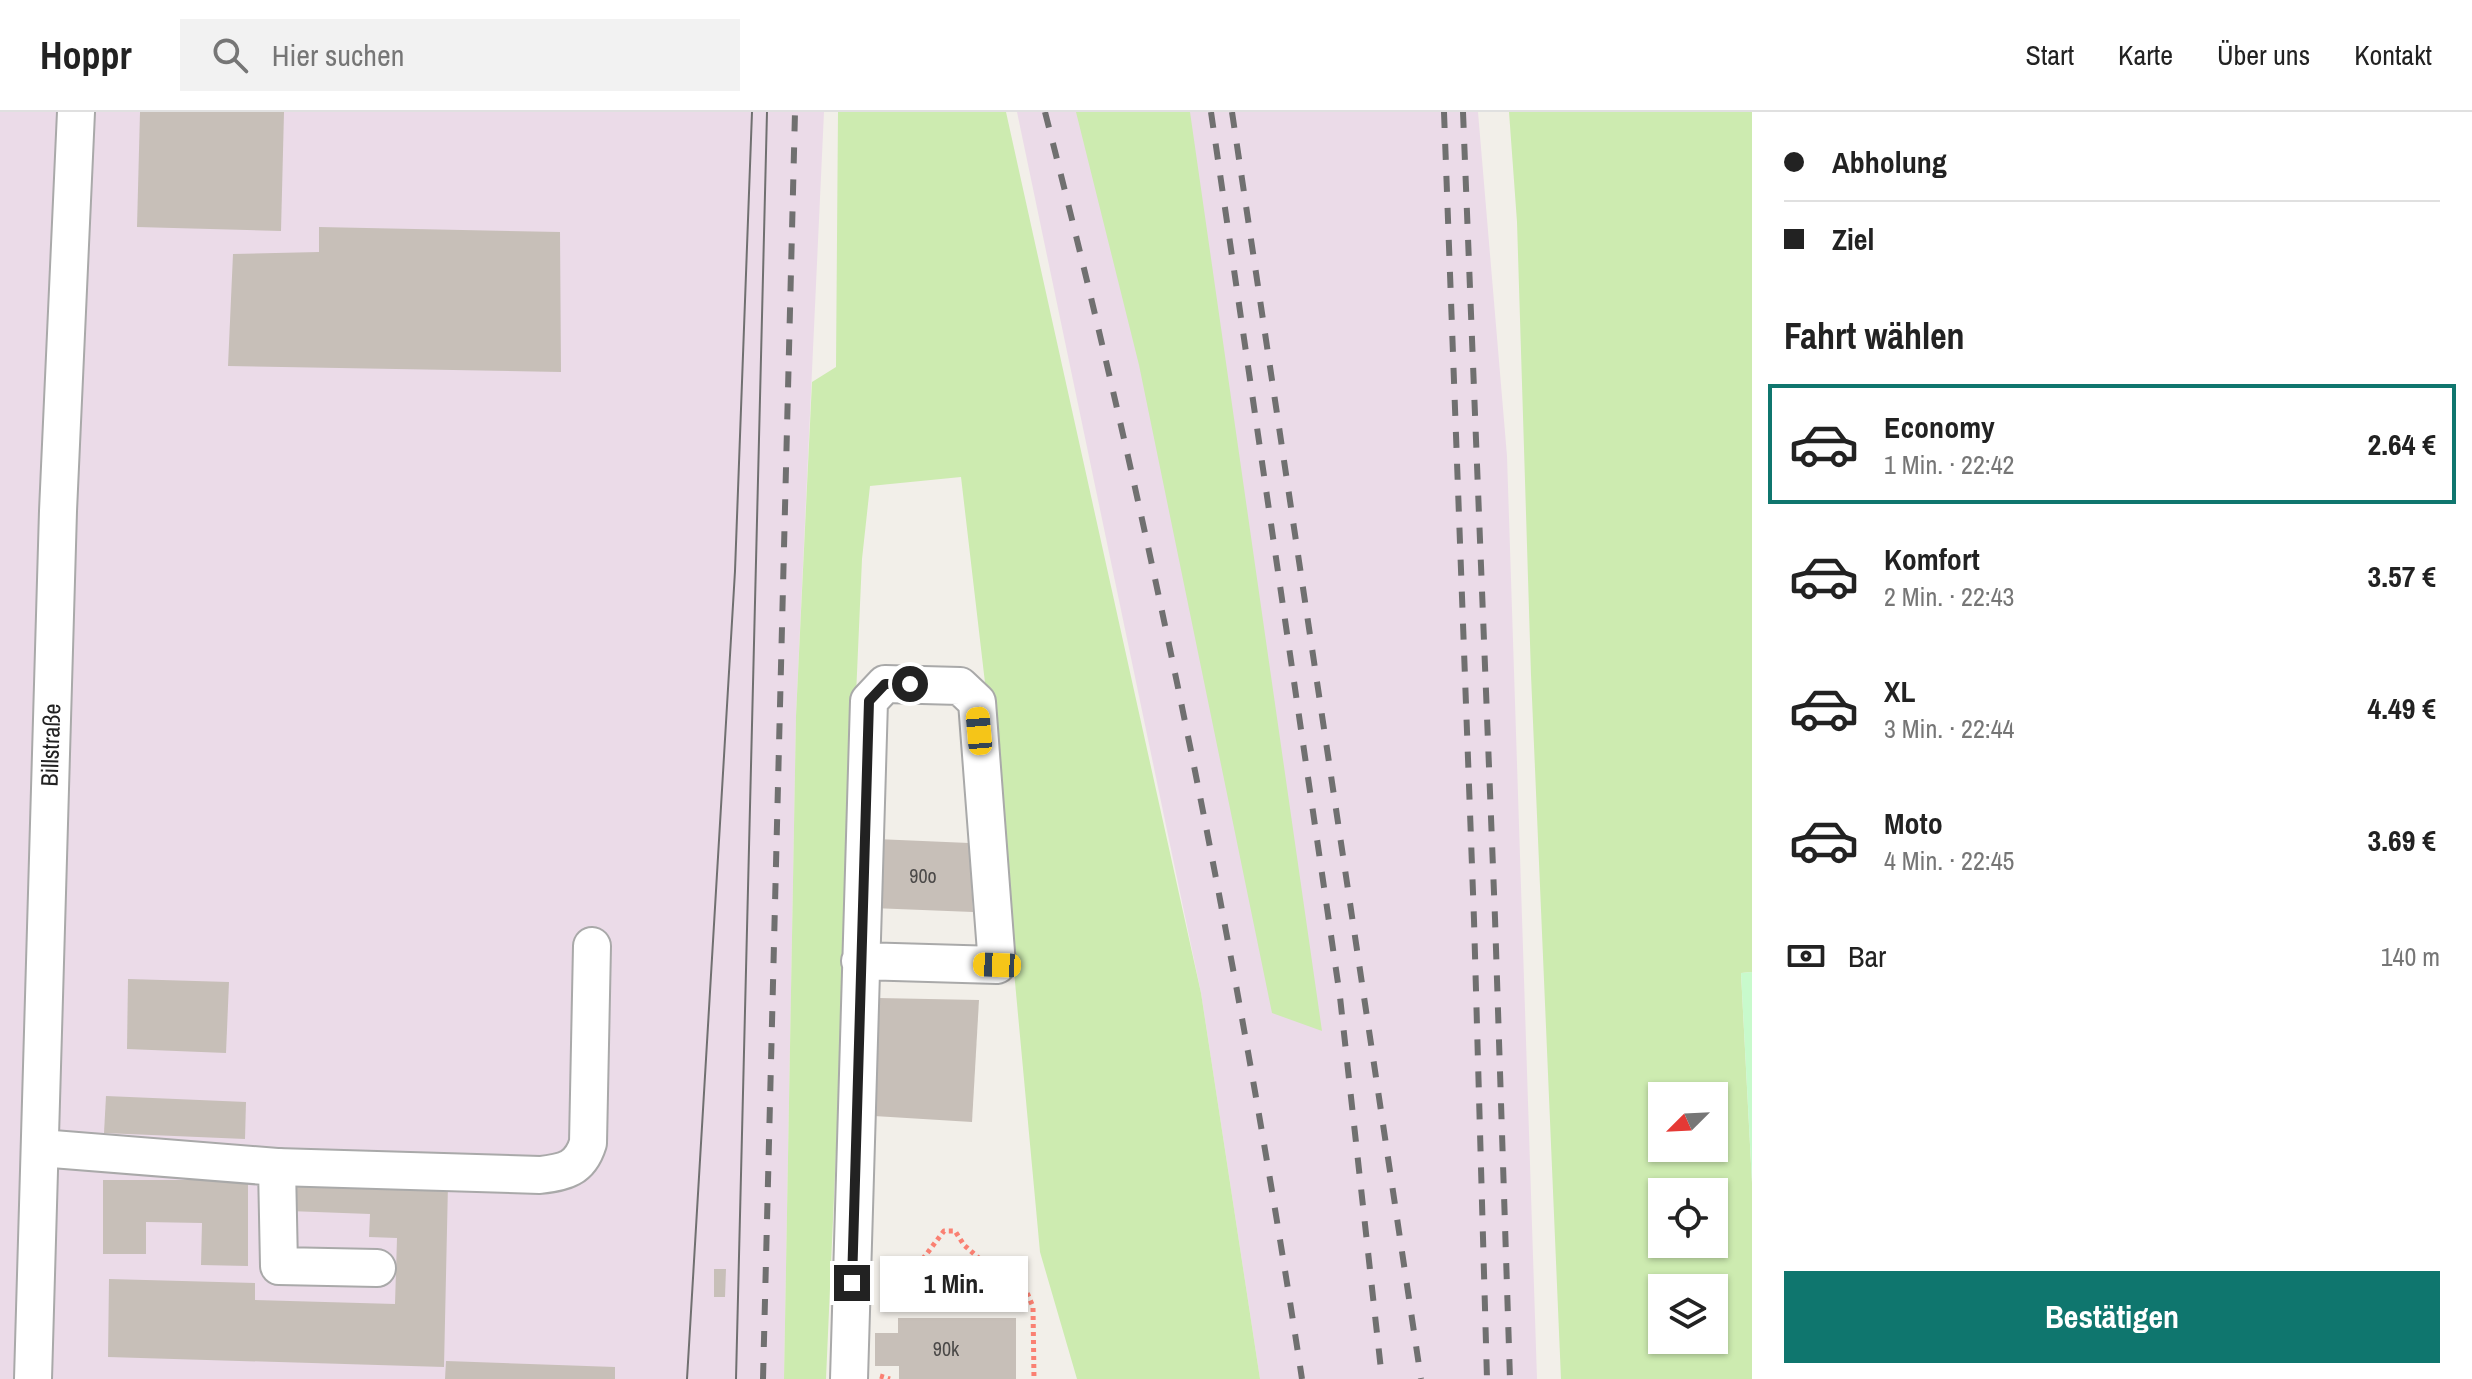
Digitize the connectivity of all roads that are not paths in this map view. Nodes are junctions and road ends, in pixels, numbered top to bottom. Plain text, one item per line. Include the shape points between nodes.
1 (76, 112) edge
2 (592, 946) dead end
3 (860, 961) junction
4 (40, 1148) junction
5 (277, 1167) junction
6 (377, 1268) dead end
7 (864, 1377) edge
8 (33, 1379) edge

1 - 4 street, Billstraße via 58,511
2 - 5 street via 588,1143 575,1166 540,1175
3 - 3 street via 997,965 977,702 960,686 885,684 869,701
3 - 7 street
4 - 5 street
4 - 8 street, Billstraße
5 - 6 street via 279,1266

